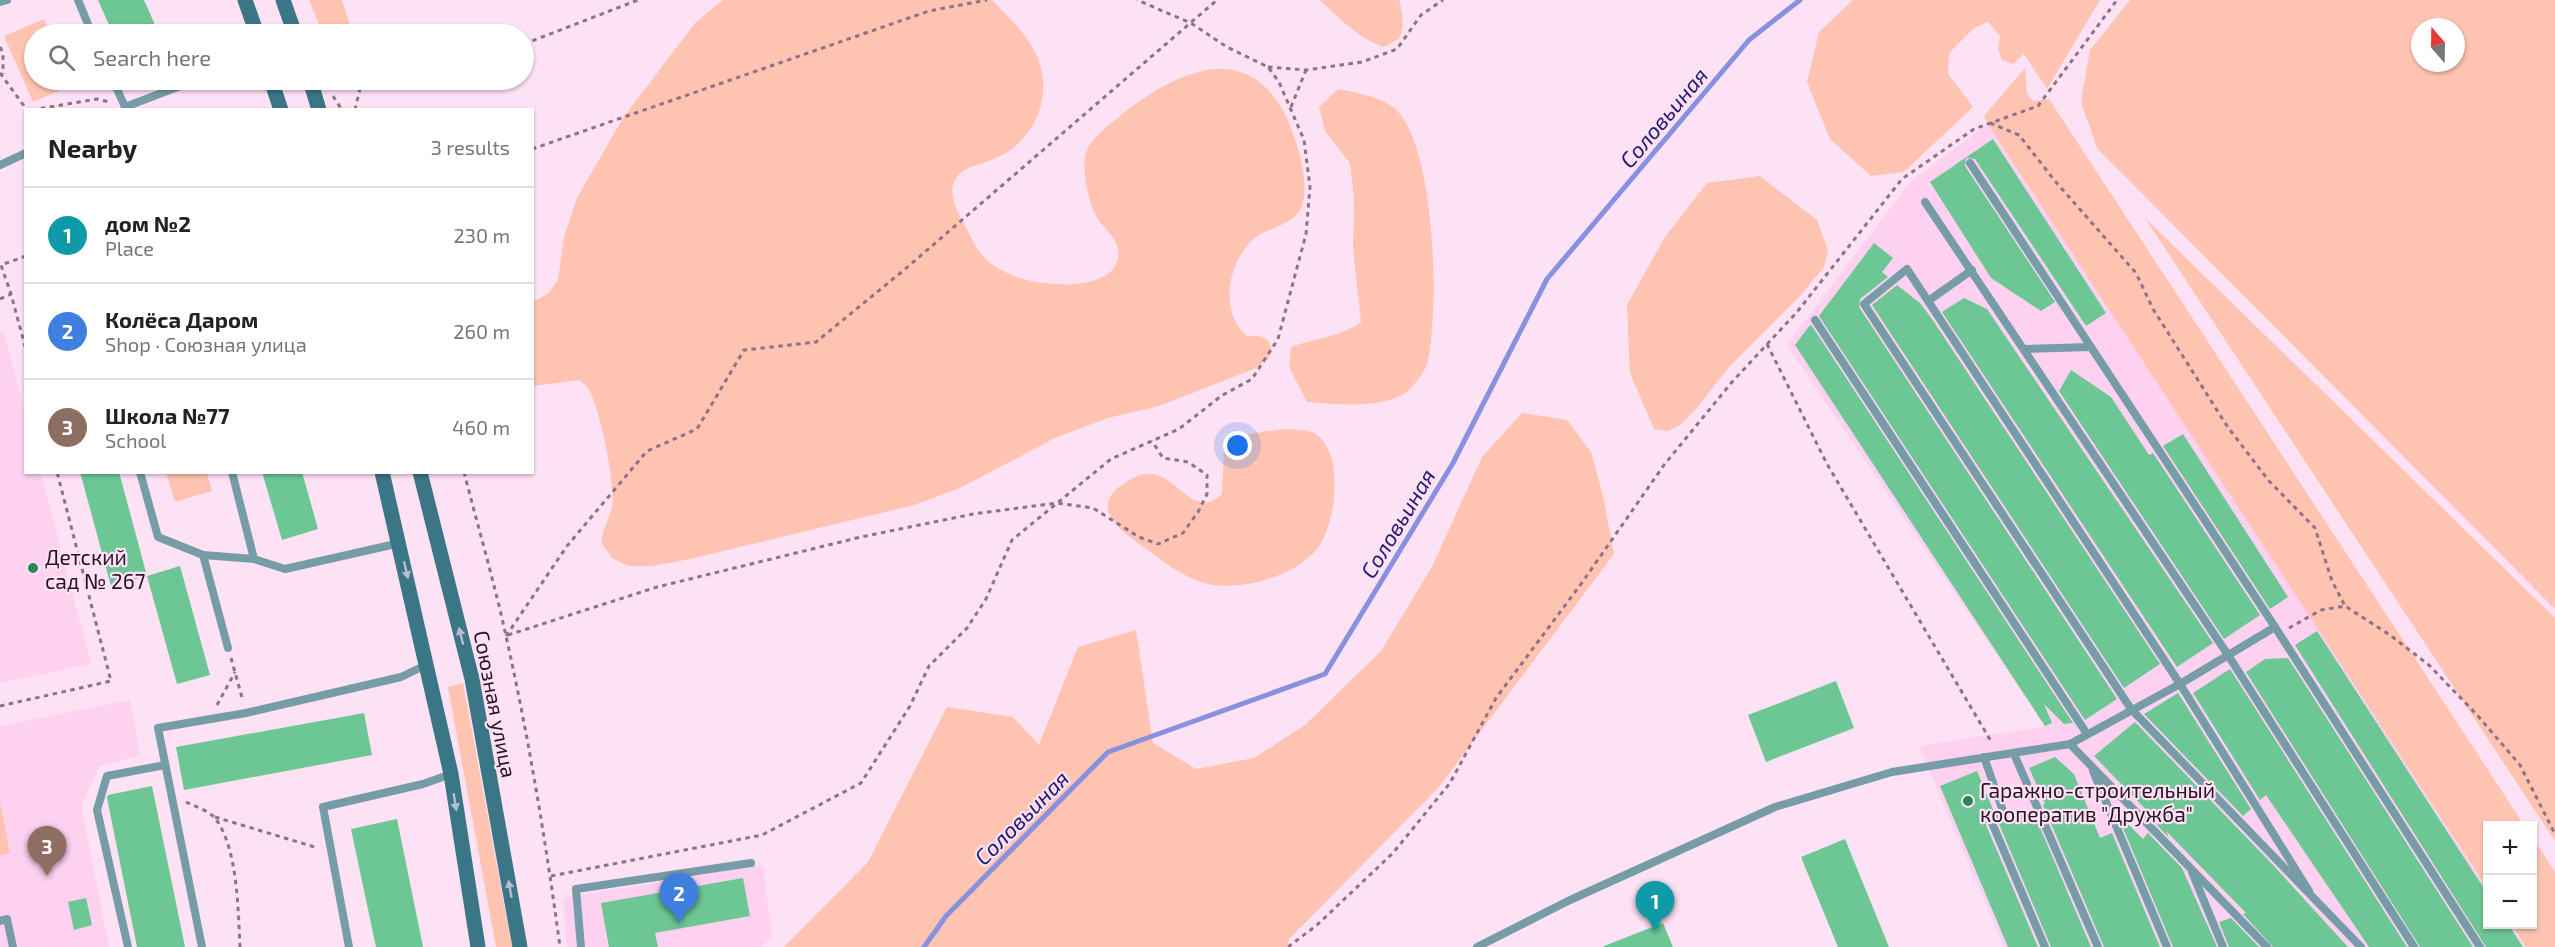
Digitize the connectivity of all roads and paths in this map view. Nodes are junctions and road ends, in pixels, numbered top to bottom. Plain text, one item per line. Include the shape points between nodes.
1 (7, 0) edge
2 (78, 0) edge
3 (245, 0) edge
4 (283, 0) edge
5 (638, 0) edge
6 (987, 0) edge
7 (1137, 0) edge
8 (1217, 0) edge
9 (1443, 0) edge
10 (2117, 0) edge
11 (0, 2) edge
12 (1191, 23) junction
13 (89, 24) edge
14 (253, 24) edge
15 (291, 24) edge
16 (534, 40) edge
17 (0, 47) edge
18 (1268, 67) junction
19 (1306, 70) junction
20 (2, 73) edge
21 (116, 90) edge
22 (170, 90) edge
23 (275, 90) edge
24 (313, 90) edge
25 (360, 90) edge
26 (331, 93) dead end
27 (1291, 107) junction
28 (26, 108) edge
29 (44, 108) edge
30 (122, 108) edge
31 (280, 108) edge
32 (318, 108) edge
33 (341, 108) edge
34 (355, 108) edge
35 (1990, 123) junction
36 (534, 148) edge
37 (24, 154) edge
38 (1970, 163) dead end
39 (0, 165) edge
40 (1925, 202) dead end
41 (24, 257) edge
42 (0, 264) edge
43 (1972, 270) junction
44 (11, 294) junction
45 (0, 299) edge
46 (1928, 301) junction
47 (1815, 320) dead end
48 (24, 343) edge
49 (1767, 344) junction
50 (2090, 346) junction
51 (2025, 350) junction
52 (1152, 441) junction
53 (58, 474) edge
54 (141, 474) edge
55 (233, 474) edge
56 (383, 474) edge
57 (421, 474) edge
58 (465, 474) edge
59 (1058, 503) junction
60 (400, 543) junction
61 (203, 555) junction
62 (254, 559) junction
63 (2345, 606) junction
64 (2277, 631) junction
65 (506, 636) junction
66 (228, 648) joint
67 (2228, 655) junction
68 (428, 664) junction
69 (235, 672) junction
70 (2180, 684) junction
71 (0, 706) edge
72 (2131, 709) junction
73 (246, 713) junction
74 (209, 719) junction
75 (2087, 734) junction
76 (2070, 744) junction
77 (2014, 754) junction
78 (1999, 755) junction
79 (1984, 757) junction
80 (165, 765) junction
81 (2092, 766) junction
82 (451, 774) junction
83 (171, 794) junction
84 (214, 817) junction
85 (2555, 834) edge
86 (331, 852) junction
87 (751, 863) dead end
88 (2190, 867) junction
89 (550, 876) junction
90 (2309, 891) junction
91 (0, 921) edge
92 (13, 947) edge
93 (128, 947) edge
94 (202, 947) edge
95 (240, 947) edge
96 (349, 947) edge
97 (478, 947) edge
98 (520, 947) edge
99 (560, 947) edge
100 (581, 947) edge
101 (1288, 947) edge
102 (1477, 947) edge
103 (2045, 947) edge
104 (2098, 947) edge
105 (2167, 947) edge
106 (2223, 947) edge
107 (2267, 947) edge
108 (2361, 947) edge
109 (2414, 947) edge
110 (2480, 947) edge

1 - 11 lane
2 - 13 lane
3 - 14 main road
4 - 15 main road
5 - 16 path
6 - 36 path via 929,12
7 - 12 path
8 - 12 path
9 - 19 path via 1421,15 1397,49 1362,62
10 - 35 path via 2038,106
12 - 18 path
12 - 65 path via 816,342 744,350 697,429 647,451 567,546
17 - 20 path
18 - 19 path
18 - 27 path
19 - 27 path
20 - 28 path
21 - 30 lane
22 - 30 lane
23 - 31 main road
24 - 32 main road
25 - 34 path
26 - 33 path
27 - 52 path via 1304,140 1310,187 1306,234 1278,339 1252,379 1221,396 1179,429
29 - 30 path via 97,99
35 - 49 path via 1974,129 1902,179
35 - 63 path via 2019,135 2136,273 2153,309 2227,426 2269,481 2315,528 2332,581
37 - 39 lane
38 - 50 lane
40 - 43 lane
41 - 42 path
42 - 44 path
43 - 46 lane
43 - 51 lane
44 - 45 path
44 - 48 path
46 - 70 lane
46 - 72 lane via 1907,269 1864,304
47 - 75 lane
49 - 78 path via 1827,464
49 - 101 path via 1664,465 1496,698 1450,783 1393,854
50 - 51 lane
50 - 64 lane
51 - 67 lane
52 - 59 path via 1111,459
52 - 59 path via 1163,458 1188,462 1207,475 1207,494 1183,533 1158,544 1139,537 1093,508
53 - 71 path via 111,681
54 - 61 lane via 158,537
55 - 62 lane
56 - 60 main road
98 -> 57 main road, Союзная улица via 472,679
58 - 65 path
59 - 65 path via 973,514 861,537 657,588
59 - 89 path via 1012,540 986,599 967,628 929,666 910,706 861,783 762,836
60 - 62 lane via 285,569
60 -> 68 main road
61 - 62 lane
61 - 66 lane
63 - 64 path via 2321,610
63 - 85 path via 2430,666 2478,716 2520,765
64 - 67 lane
64 - 110 lane
65 - 89 path
66 - 69 path
67 - 70 lane
67 - 109 lane
68 - 73 lane via 401,677
68 - 82 main road
69 - 73 path
69 - 74 path
70 - 72 lane
70 - 90 lane
72 - 75 lane
72 - 90 lane
73 - 74 lane
74 - 80 lane via 158,728
75 - 76 lane
76 - 77 lane
76 - 81 lane
77 - 78 lane
77 - 104 lane
78 - 79 lane
79 - 102 lane via 1892,772 1775,807
79 - 103 lane via 2003,810 1992,823
80 - 83 lane
80 - 93 lane via 107,776 97,810
81 - 88 lane
81 - 105 lane
82 - 86 lane via 323,807
82 -> 97 main road
83 - 84 path
83 - 94 lane
84 - 86 path
84 - 95 path via 229,848
86 - 96 lane
87 - 100 lane via 576,889
88 - 106 lane
88 - 107 lane
89 - 99 path
90 - 108 lane
91 - 92 lane via 7,920

